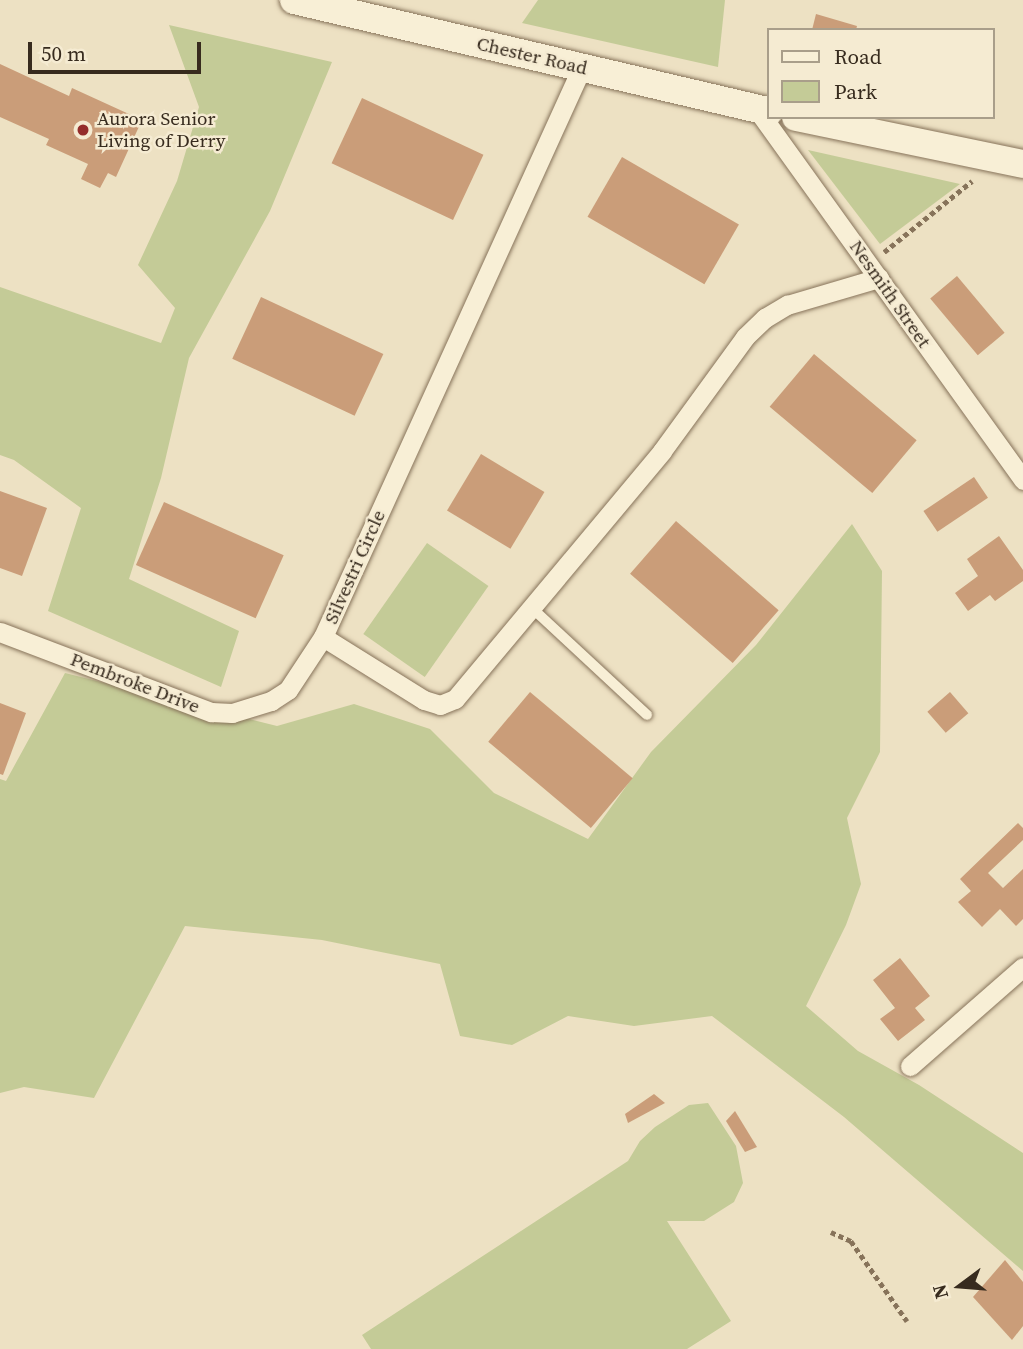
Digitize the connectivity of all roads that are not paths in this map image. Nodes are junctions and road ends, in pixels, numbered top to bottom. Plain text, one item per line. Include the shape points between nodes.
1 (294, 0) edge
2 (582, 67) junction
3 (763, 109) edge
4 (770, 119) edge
5 (806, 119) edge
6 (1023, 164) edge
7 (879, 278) junction
8 (1023, 480) edge
9 (532, 608) junction
10 (0, 632) edge
11 (323, 637) junction
12 (647, 715) dead end
13 (1023, 967) edge
14 (910, 1066) dead end

1 - 2 main road, Chester Road
2 - 3 main road, Chester Road
2 - 11 street, Silvestri Circle
4 - 7 street, Nesmith Street
5 - 6 main road
7 - 8 street, Nesmith Street
7 - 9 street, Silvestri Circle via 787,305 745,337 662,451
9 - 11 street, Silvestri Circle via 461,693 440,705 424,700
9 - 12 lane
10 - 11 street, Pembroke Drive via 211,712 232,713 262,705 288,690
13 - 14 street

